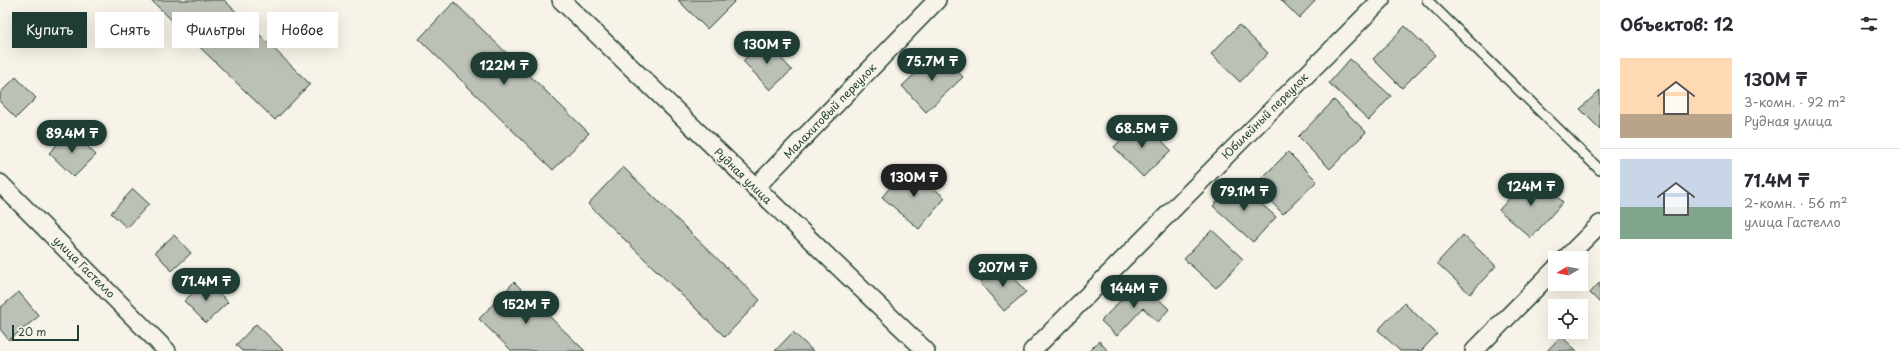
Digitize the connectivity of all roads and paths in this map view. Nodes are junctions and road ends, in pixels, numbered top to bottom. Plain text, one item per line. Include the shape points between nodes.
1 (561, 0) edge
2 (937, 0) edge
3 (1380, 0) edge
4 (1427, 0) edge
5 (1600, 170) edge
6 (0, 183) edge
7 (756, 188) junction
8 (1600, 224) edge
9 (1573, 251) edge
10 (1548, 276) edge
11 (167, 351) edge
12 (926, 351) edge
13 (1032, 351) edge
14 (1474, 351) edge

1 - 7 street, Рудная улица
2 - 7 street, Малахитовый переулок
3 - 13 street, Юбилейный переулок
4 - 5 lane
6 - 11 street, улица Гастелло
7 - 12 street, Рудная улица
8 - 9 street
10 - 14 street

